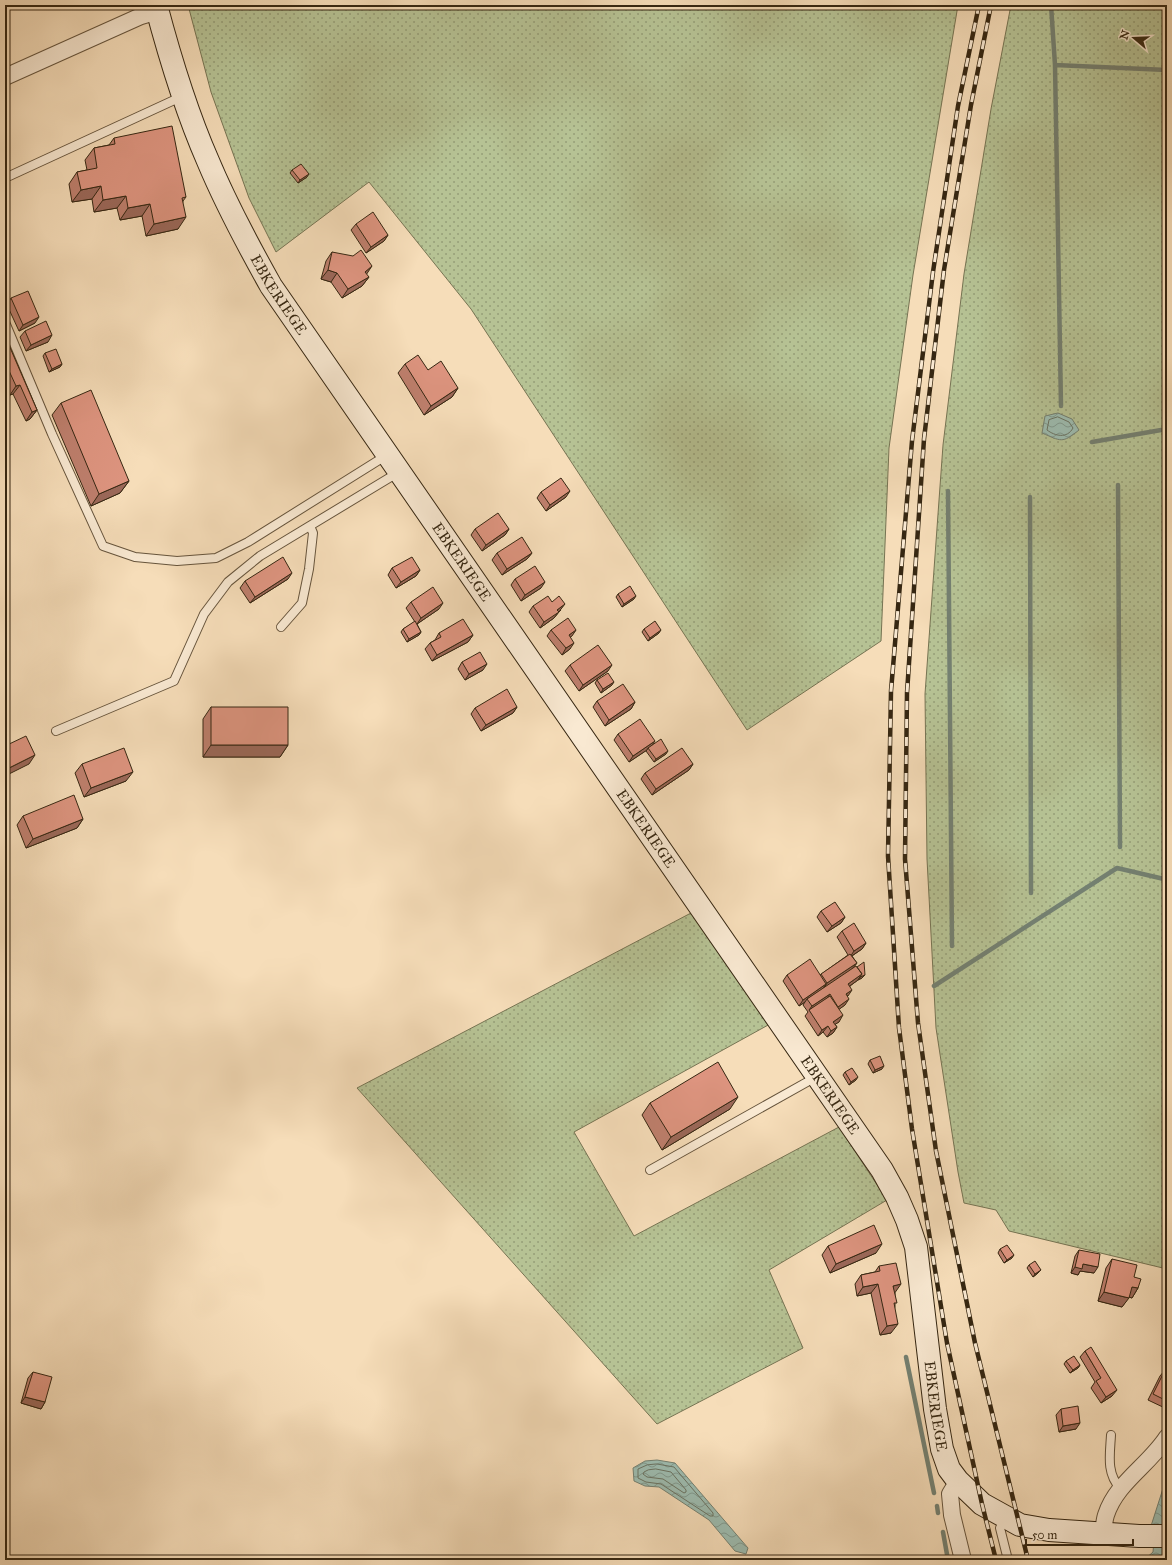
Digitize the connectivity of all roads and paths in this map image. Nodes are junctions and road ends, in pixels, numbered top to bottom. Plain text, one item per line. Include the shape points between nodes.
1 (157, 8) edge
2 (5, 77) edge
3 (183, 96) junction
4 (5, 178) edge
5 (5, 322) edge
6 (394, 463) junction
7 (310, 526) junction
8 (281, 627) dead end
9 (56, 731) dead end
10 (817, 1077) junction
11 (650, 1170) dead end
12 (1111, 1435) dead end
13 (1167, 1437) edge
14 (958, 1480) junction
15 (1120, 1488) junction
16 (1004, 1518) junction
17 (1103, 1533) junction
18 (1167, 1536) edge
19 (963, 1560) edge
20 (1008, 1560) edge

1 - 2 street
1 - 3 street, EBKERIEGE
3 - 4 lane
3 - 6 street, EBKERIEGE via 207,160 241,232 271,286
5 - 6 lane via 103,546 135,557 177,561 216,558
6 - 7 lane
6 - 10 street, EBKERIEGE
7 - 8 lane via 313,533 302,603
7 - 9 lane via 260,556 228,582 204,614 174,681
10 - 11 lane
10 - 14 street, EBKERIEGE via 882,1170 908,1220 916,1247 942,1450
12 - 15 lane via 1109,1470
13 - 15 street via 1161,1447
14 - 16 street, EBKERIEGE via 982,1504
14 - 19 street via 950,1494 952,1515
15 - 17 street via 1106,1514
16 - 17 street, EBKERIEGE via 1035,1529
16 - 20 lane via 1000,1528
17 - 18 street, EBKERIEGE

